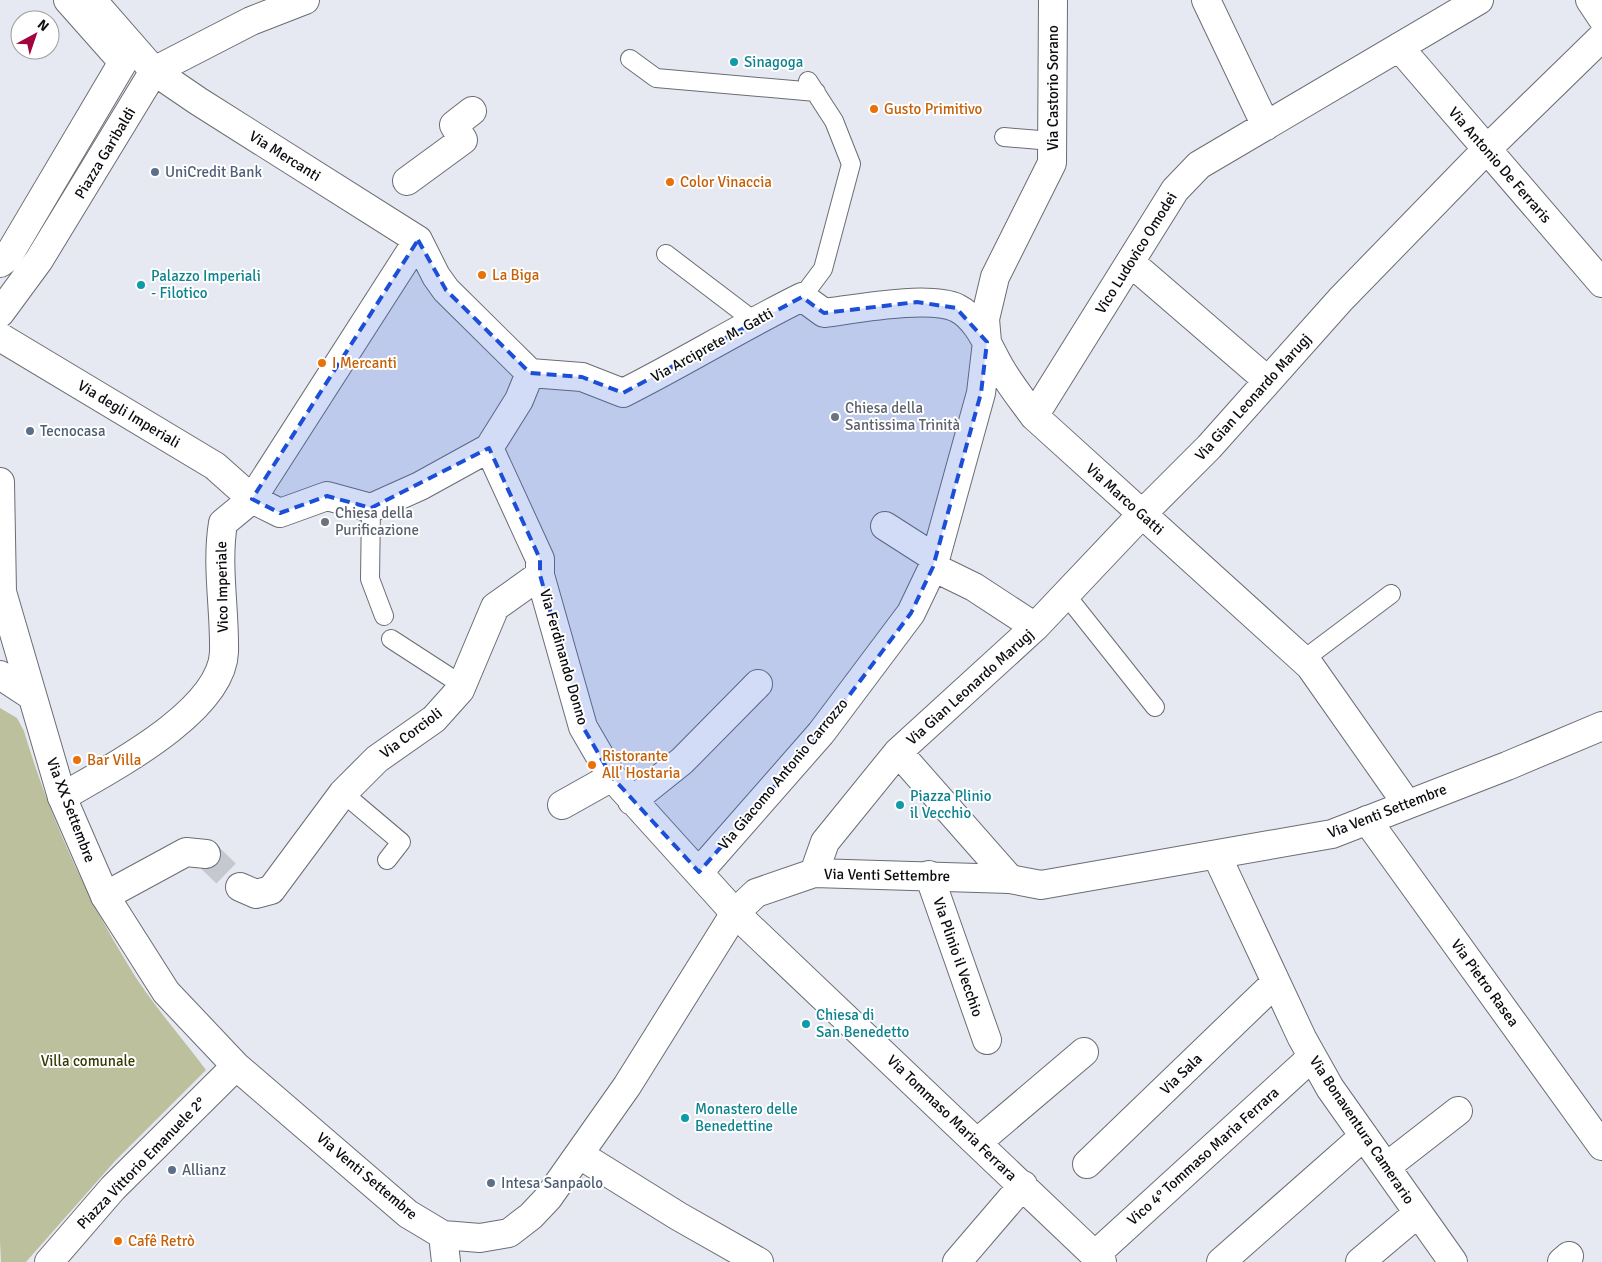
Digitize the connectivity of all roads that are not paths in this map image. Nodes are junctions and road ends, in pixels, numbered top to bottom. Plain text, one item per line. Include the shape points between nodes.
1 (68, 0) edge
2 (92, 0) edge
3 (305, 0) edge
4 (1054, 0) edge
5 (1206, 0) edge
6 (1479, 0) edge
7 (1590, 0) edge
8 (1602, 18) edge
9 (1602, 37) edge
10 (1399, 47) junction
11 (630, 59) dead end
12 (154, 71) junction
13 (472, 111) dead end
14 (1266, 126) junction
15 (1004, 137) dead end
16 (1052, 141) junction
17 (1486, 150) junction
18 (407, 181) dead end
19 (418, 240) junction
20 (666, 254) dead end
21 (1130, 262) junction
22 (0, 263) edge
23 (1602, 283) edge
24 (802, 297) junction
25 (0, 312) edge
26 (754, 321) junction
27 (0, 337) edge
28 (987, 342) junction
29 (530, 374) junction
30 (1268, 381) junction
31 (1034, 416) junction
32 (489, 448) junction
33 (0, 482) edge
34 (252, 500) junction
35 (371, 508) junction
36 (1142, 514) junction
37 (885, 526) dead end
38 (934, 562) junction
39 (540, 574) junction
40 (1, 594) edge
41 (1390, 594) dead end
42 (1066, 595) junction
43 (384, 616) dead end
44 (1035, 628) junction
45 (391, 639) dead end
46 (1303, 660) junction
47 (0, 674) edge
48 (462, 684) junction
49 (758, 684) dead end
50 (32, 696) junction
51 (1155, 707) dead end
52 (1602, 726) edge
53 (898, 752) junction
54 (612, 777) junction
55 (343, 792) junction
56 (62, 798) junction
57 (632, 801) junction
58 (1407, 804) junction
59 (562, 806) dead end
60 (1367, 820) junction
61 (206, 854) tunnel mouth
62 (1217, 856) junction
63 (388, 860) dead end
64 (699, 872) junction
65 (814, 873) junction
66 (929, 875) junction
67 (1010, 879) junction
68 (240, 886) tunnel mouth
69 (106, 896) junction
70 (736, 913) junction
71 (1275, 983) junction
72 (987, 1040) dead end
73 (1084, 1052) dead end
74 (1312, 1057) junction
75 (236, 1066) junction
76 (1458, 1111) dead end
77 (1364, 1136) junction
78 (978, 1142) junction
79 (1602, 1146) edge
80 (580, 1155) junction
81 (1087, 1164) dead end
82 (1386, 1167) junction
83 (1022, 1186) junction
84 (1418, 1213) junction
85 (443, 1235) junction
86 (1087, 1256) edge
87 (49, 1262) edge
88 (446, 1262) edge
89 (759, 1262) edge
90 (957, 1262) edge
91 (1221, 1262) edge
92 (1360, 1262) edge
93 (1453, 1262) edge

1 - 22 street, Piazza Garibaldi via 123,62 7,258
2 - 12 street
3 - 12 street via 251,21
4 - 16 street, Via Castorio Sorano
5 - 14 street
6 - 10 street, Vico Ludovico Omodei
7 - 8 street
9 - 17 street, Via Gian Leonardo Marugj
10 - 14 street, Vico Ludovico Omodei
10 - 17 street, Via Antonio De Ferraris
11 - 24 lane via 656,78 812,87 834,121 851,164 823,269
12 - 19 street, Via Mercanti
12 - 25 street, Piazza Garibaldi via 39,260
13 - 18 street via 454,125 462,140
14 - 21 street, Vico Ludovico Omodei via 1199,165 1174,190
15 - 16 lane
16 - 28 street, Via Castorio Sorano via 1052,163 995,277 985,319
17 - 23 street, Via Antonio De Ferraris
17 - 30 street, Via Gian Leonardo Marugj via 1341,299
19 - 29 street via 446,290
19 - 34 street, Vico Imperiale
20 - 26 lane
21 - 30 street
21 - 31 street, Vico Ludovico Omodei
24 - 26 street, Via Arciprete M. Gatti
24 - 28 street, Via Marco Gatti via 824,313 917,302 956,308 969,318
26 - 29 street, Via Arciprete M. Gatti via 678,366 622,393 582,377
27 - 34 street, Via degli Imperiali via 215,466
28 - 31 street, Via Marco Gatti via 1001,370
28 - 38 street, Via Giacomo Antonio Carrozzo via 981,393
29 - 32 street via 519,400
30 - 36 street, Via Gian Leonardo Marugj via 1209,447
31 - 36 street, Via Marco Gatti
32 - 35 street via 420,486
32 - 39 street, Via Ferdinando Donno via 540,559
33 - 40 street, Via XX Settembre
34 - 35 street, Via degli Imperiali via 280,513 327,496
34 - 56 street, Vico Imperiale via 223,523 219,549 224,654 215,683 181,721 136,754
35 - 43 lane via 370,579
36 - 42 street, Via Gian Leonardo Marugj
36 - 46 street, Via Marco Gatti
37 - 38 street
38 - 44 street
38 - 64 street, Via Giacomo Antonio Carrozzo via 911,613 821,733
39 - 48 street, Via Corcioli via 495,607
39 - 54 street, Via Ferdinando Donno via 583,728
40 - 50 street, Via XX Settembre
41 - 46 lane
42 - 44 street, Via Gian Leonardo Marugj
42 - 51 lane
44 - 53 street, Via Gian Leonardo Marugj
45 - 48 lane
46 - 58 street, Via Marco Gatti
47 - 50 street
48 - 55 street, Via Corcioli via 434,719 377,759
49 - 57 street via 682,761
50 - 56 street, Via XX Settembre
52 - 58 street, Via Venti Settembre
53 - 65 street via 825,842
53 - 67 street
54 - 57 street, Via Ferdinando Donno
54 - 59 street
55 - 63 lane via 401,842
55 - 68 street, Via Corcioli via 271,890 256,894
56 - 69 street, Via XX Settembre
57 - 64 street, Via Ferdinando Donno
58 - 60 street, Via Venti Settembre
60 - 62 street, Via Venti Settembre via 1332,834
60 - 79 street, Via Pietro Rasea
61 - 69 street via 186,852
62 - 67 street, Via Venti Settembre via 1041,885
62 - 71 street, Via Bonaventura Camerario
64 - 70 street, Via Ferdinando Donno
65 - 66 street, Via Venti Settembre
65 - 70 street, Via Venti Settembre via 756,893
66 - 67 street, Via Venti Settembre
66 - 72 street, Via Plinio il Vecchio
69 - 75 street, Via XX Settembre via 166,992
70 - 78 street, Via Tommaso Maria Ferrara
70 - 80 street, Via Venti Settembre
71 - 74 street, Via Bonaventura Camerario
71 - 81 street, Via Sala
73 - 78 street
74 - 77 street, Via Bonaventura Camerario
74 - 86 street, Vico 4° Tommaso Maria Ferrara
75 - 85 street, Via Venti Settembre via 408,1214
75 - 87 street, Piazza Vittorio Emanuele 2° via 113,1188
76 - 82 street
77 - 82 street, Via Bonaventura Camerario
77 - 91 street
78 - 83 street, Via Tommaso Maria Ferrara
80 - 85 street, Via Venti Settembre via 548,1198 509,1232 480,1238
80 - 89 street
82 - 84 street, Via Bonaventura Camerario
83 - 86 street, Via Tommaso Maria Ferrara
83 - 90 street
84 - 92 street
84 - 93 street, Via Bonaventura Camerario
85 - 88 street

